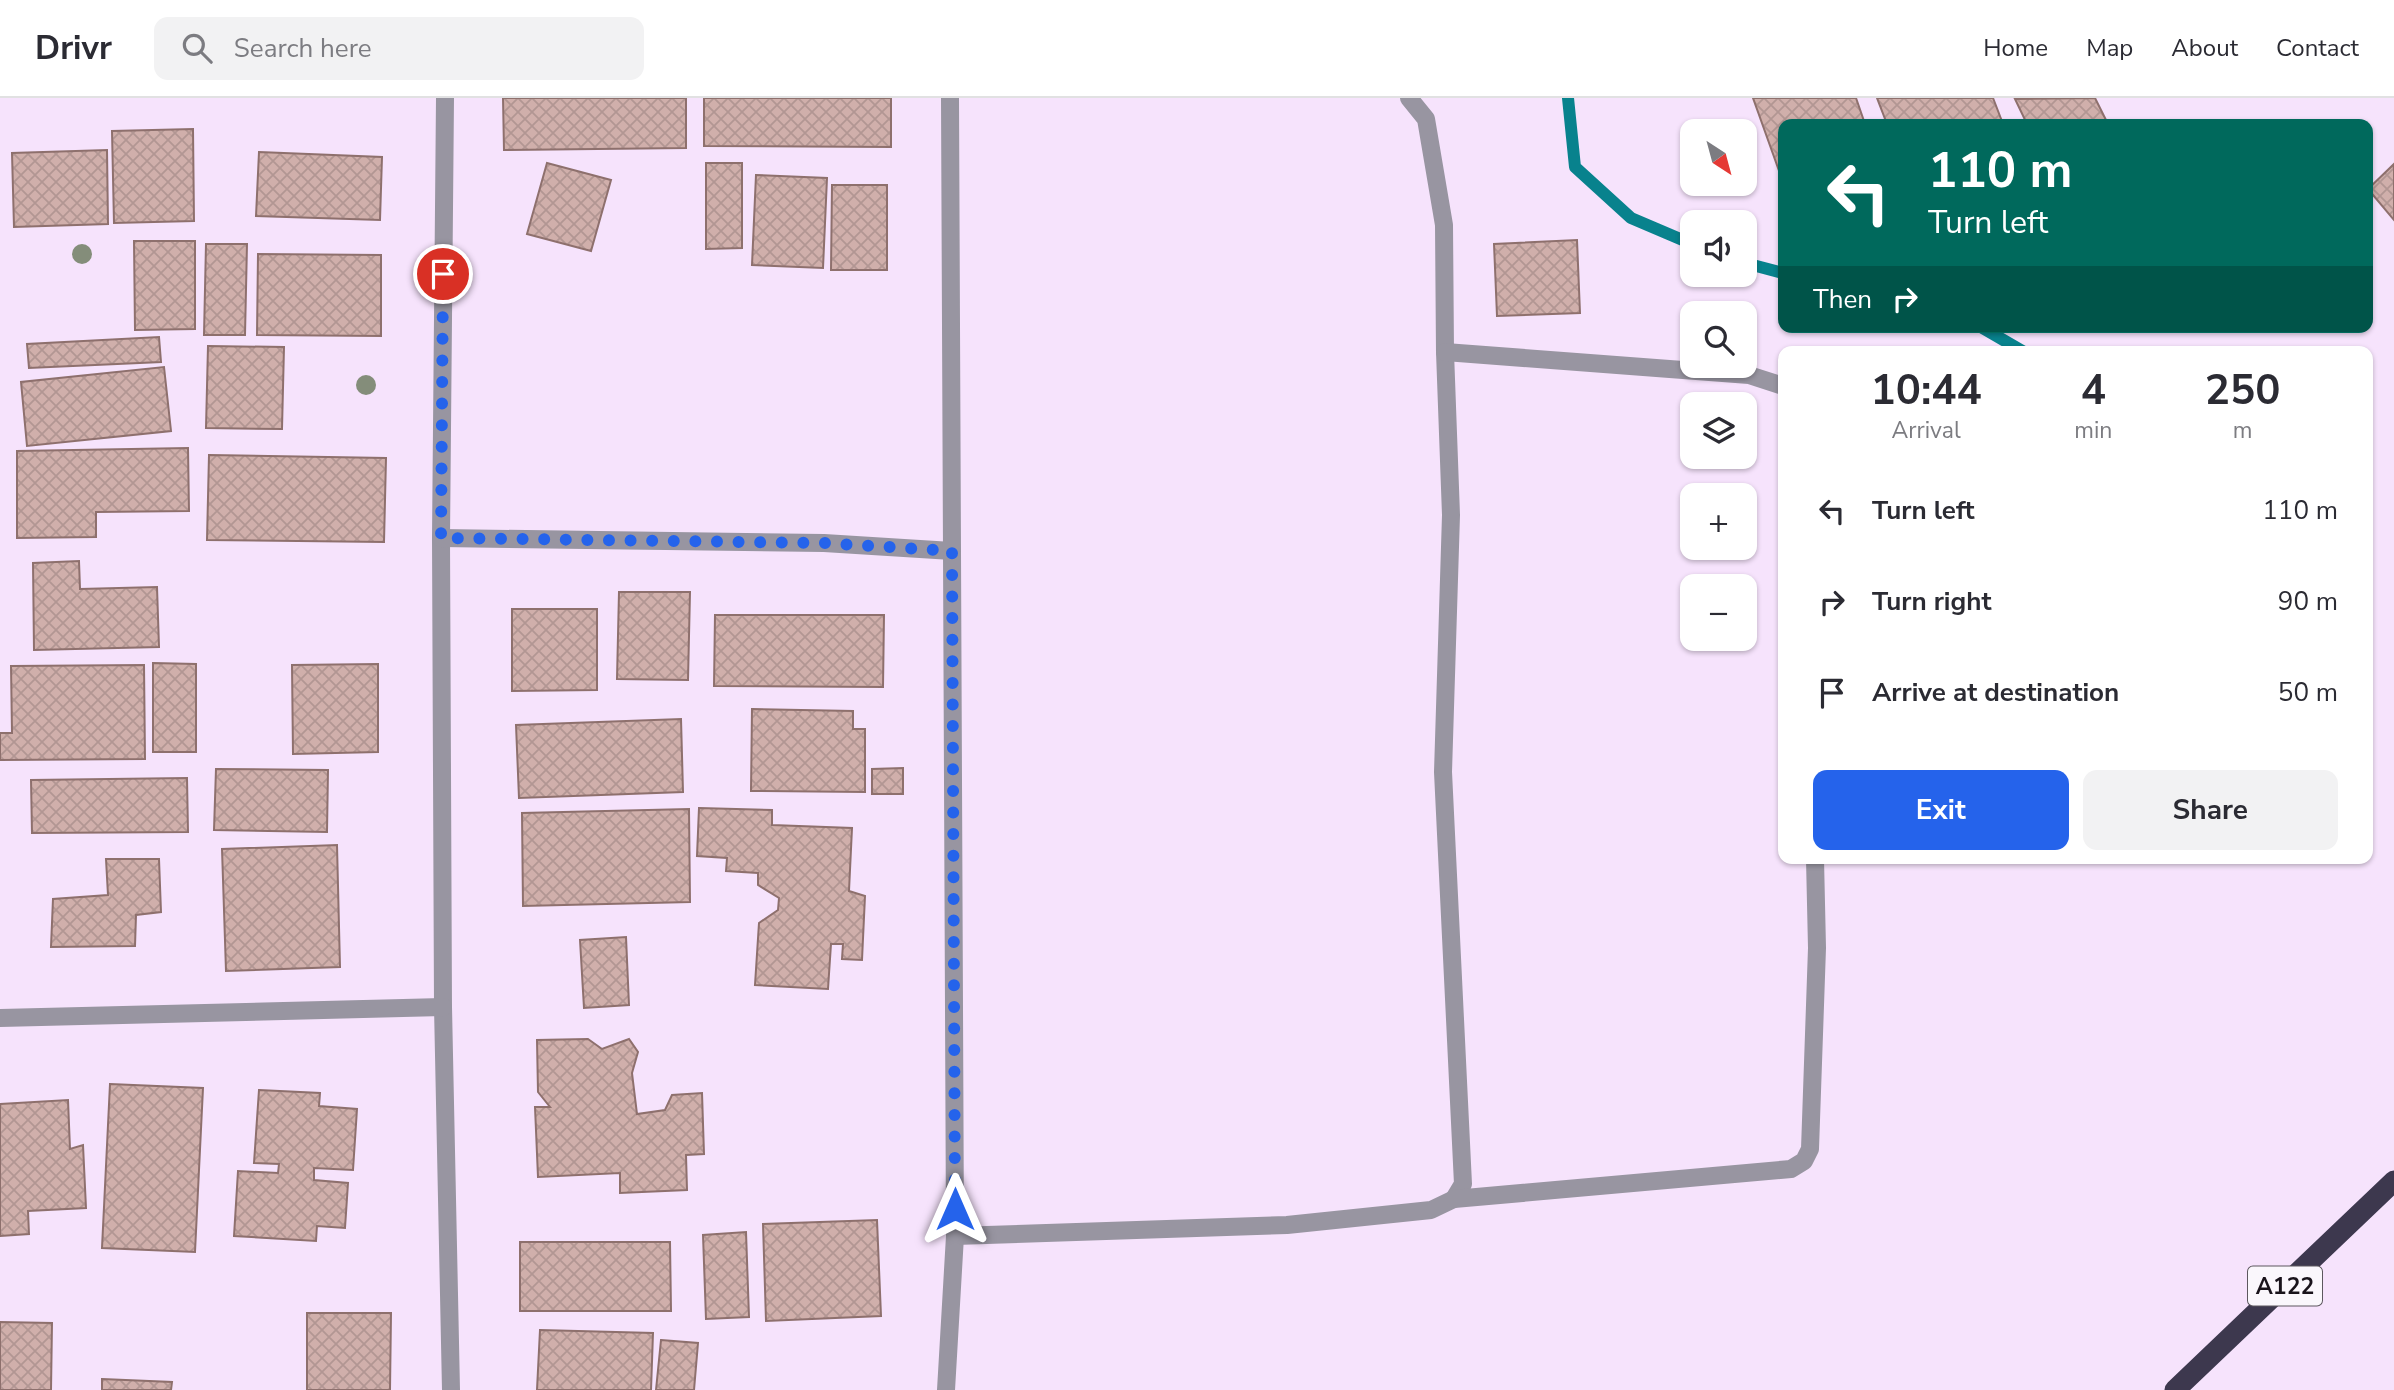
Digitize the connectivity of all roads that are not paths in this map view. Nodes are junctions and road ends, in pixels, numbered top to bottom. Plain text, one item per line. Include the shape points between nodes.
1 (445, 98) edge
2 (950, 98) edge
3 (1409, 98) edge
4 (1445, 352) junction
5 (1778, 384) edge
6 (441, 538) junction
7 (952, 551) junction
8 (1815, 864) edge
9 (443, 1007) junction
10 (0, 1018) edge
11 (2394, 1181) edge
12 (1454, 1199) junction
13 (955, 1236) junction
14 (451, 1390) edge
15 (946, 1390) edge
16 (2175, 1390) edge

1 - 6 street
2 - 7 street
3 - 4 street via 1426,119 1444,225
4 - 5 street via 1749,375
4 - 12 street via 1451,515 1443,772 1463,1184
6 - 7 street via 824,543
6 - 9 street
7 - 13 street
8 - 12 street via 1811,1149 1804,1161 1791,1169
9 - 10 street
9 - 14 street
11 - 16 highway, A122
12 - 13 street via 1431,1210 1287,1225
13 - 15 street

